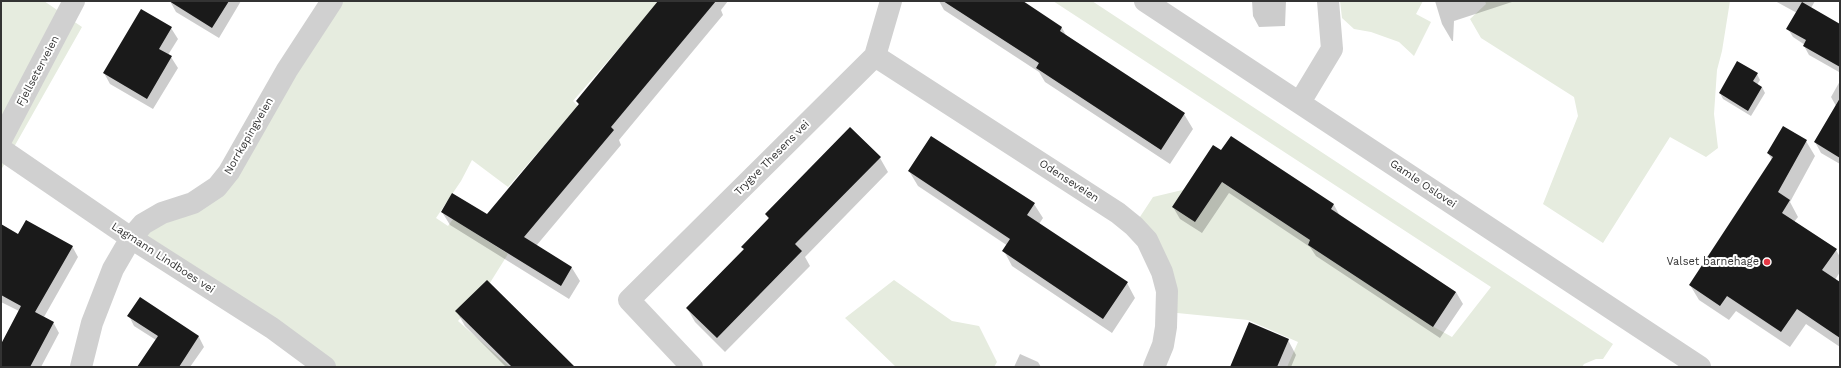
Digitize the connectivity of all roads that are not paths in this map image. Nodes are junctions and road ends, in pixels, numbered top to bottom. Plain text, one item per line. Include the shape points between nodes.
1 (74, 1) edge
2 (332, 1) edge
3 (891, 1) edge
4 (1145, 1) edge
5 (1328, 1) edge
6 (875, 56) junction
7 (1300, 102) junction
8 (1, 140) edge
9 (1, 150) edge
10 (131, 238) junction
11 (81, 367) edge
12 (325, 367) edge
13 (692, 367) edge
14 (1154, 367) edge
15 (1700, 367) edge

1 - 8 street, Fjellseterveien
2 - 10 street, Norrkøpingveien via 287,70 229,172 217,187 193,203 162,213 143,224
3 - 6 street, Trygve Thesens vei
4 - 7 street, Gamle Oslovei
5 - 7 street via 1332,49
6 - 13 street, Trygve Thesens vei via 629,300
6 - 14 street, Odenseveien via 1118,213 1147,240 1162,272 1167,291 1163,345
7 - 15 street, Gamle Oslovei
9 - 10 street, Lagmann Lindboes vei
10 - 11 street, Norrkøpingveien via 113,269 92,323
10 - 12 street, Lagmann Lindboes vei via 272,328

